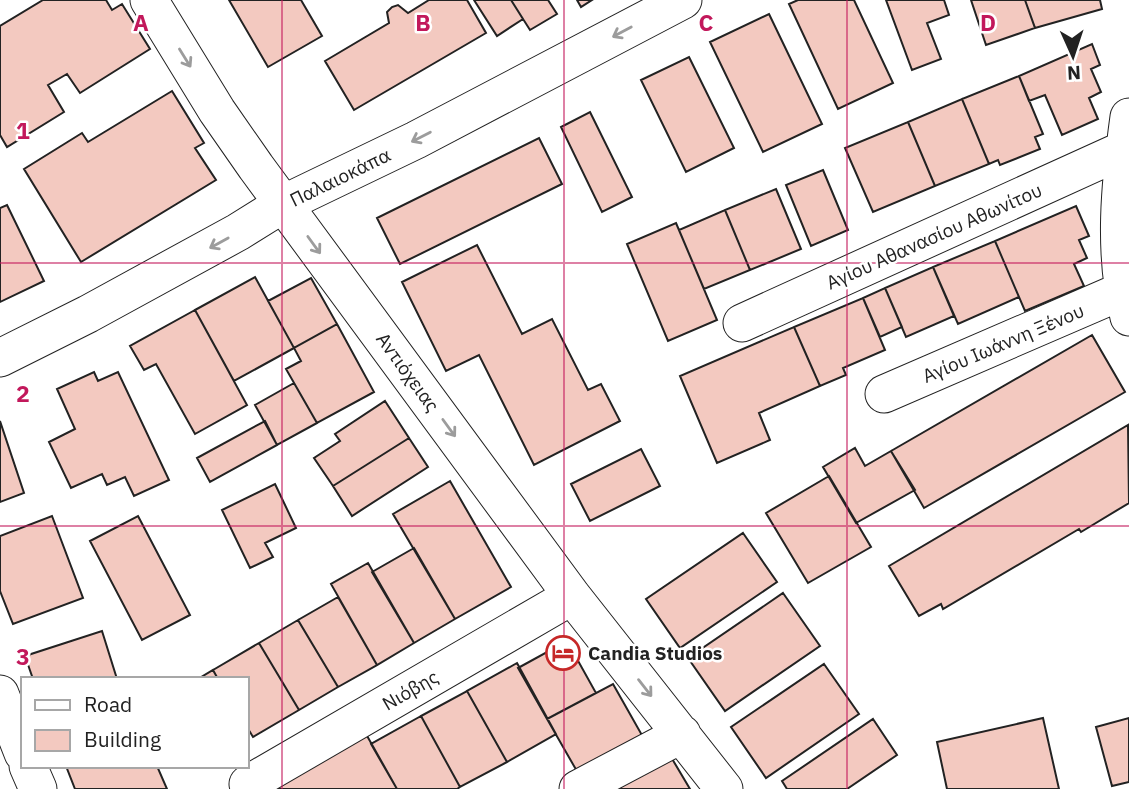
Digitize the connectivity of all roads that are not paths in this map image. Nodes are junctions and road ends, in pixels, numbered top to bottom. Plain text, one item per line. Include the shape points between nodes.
1 (149, 0) edge
2 (683, 0) edge
3 (1127, 133) edge
4 (283, 204) junction
5 (1126, 304) edge
6 (743, 323) dead end
7 (0, 358) edge
8 (884, 394) dead end
9 (572, 596) junction
10 (0, 695) edge
11 (682, 734) junction
12 (21, 748) edge
13 (29, 768) edge
14 (248, 784) dead end
15 (38, 789) edge
16 (578, 789) edge
17 (724, 789) edge

1 -> 4 street, Αντιόχειας via 217,111
2 -> 4 street, Παλαιοκάπα
3 - 5 street via 1121,207
3 - 6 street, Αγίου Αθανασίου Αθωνίτου
4 -> 7 street, Παλαιοκάπα
4 -> 9 street, Αντιόχειας
5 - 8 street, Αγίου Ιωάννη Ξένου
9 -> 11 street, Αντιόχειας
9 - 14 street, Νιόβης
10 - 12 street
11 - 16 street
11 - 17 street, Αντιόχειας
13 - 15 street

